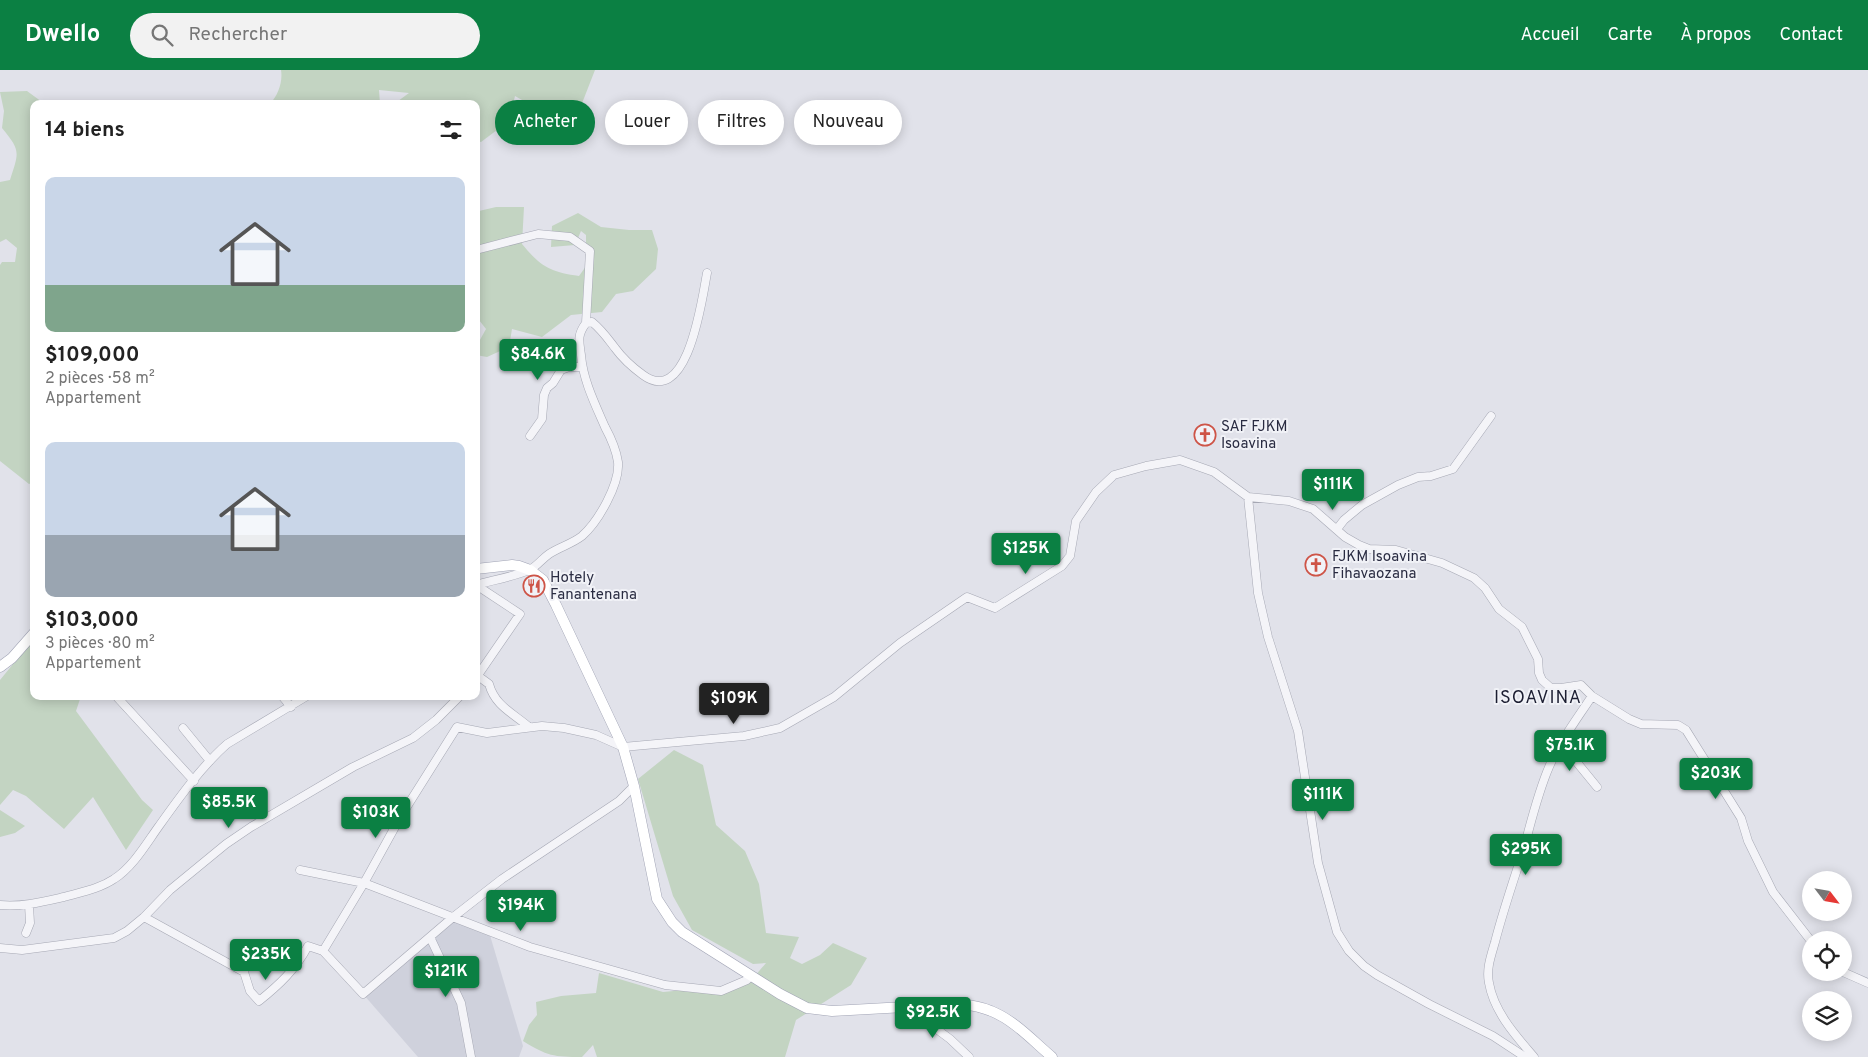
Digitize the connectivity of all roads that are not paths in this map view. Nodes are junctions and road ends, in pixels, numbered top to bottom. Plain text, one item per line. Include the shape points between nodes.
1 (480, 249) edge
2 (707, 273) dead end
3 (586, 323) junction
4 (581, 367) junction
5 (1490, 416) dead end
6 (530, 436) dead end
7 (1248, 497) junction
8 (1337, 529) junction
9 (480, 568) edge
10 (530, 570) junction
11 (480, 584) edge
12 (480, 588) edge
13 (30, 638) edge
14 (0, 667) edge
15 (480, 673) edge
16 (480, 679) edge
17 (1592, 696) junction
18 (120, 700) edge
19 (285, 700) edge
20 (301, 700) edge
21 (456, 700) edge
22 (291, 707) junction
23 (529, 727) junction
24 (183, 728) dead end
25 (1561, 743) junction
26 (624, 747) junction
27 (210, 760) junction
28 (194, 781) junction
29 (634, 786) junction
30 (1597, 788) dead end
31 (300, 870) dead end
32 (364, 883) junction
33 (0, 905) edge
34 (30, 905) junction
35 (144, 917) junction
36 (452, 918) junction
37 (1803, 931) edge
38 (26, 933) dead end
39 (430, 937) junction
40 (0, 948) edge
41 (323, 951) junction
42 (751, 976) junction
43 (1852, 976) edge
44 (1868, 983) edge
45 (908, 1007) junction
46 (471, 1057) edge
47 (969, 1057) edge
48 (1052, 1057) edge
49 (1525, 1057) edge
50 (1534, 1057) edge

1 - 3 street via 538,234 570,238 590,252
2 - 3 street via 685,360 668,380 656,381 645,377 627,362 600,328 592,322
3 - 4 street via 578,344
4 - 6 street via 561,370 547,388 542,420
4 - 10 street via 613,442 618,461 617,477 610,496 583,535 549,554
5 - 8 street via 1453,469 1431,476 1418,476 1398,485 1362,505
7 - 8 street via 1289,501 1313,509
7 - 26 street via 1214,472 1180,460 1114,476 1096,492 1076,521 1070,556 1062,566 995,608 967,598 900,643 834,697 780,728 744,736
7 - 49 street via 1258,593 1268,637 1298,731 1318,863 1337,932 1349,951 1377,975 1493,1036
8 - 17 street via 1345,538 1370,549 1396,550 1442,563 1474,578 1499,609 1522,627 1538,659 1542,680 1551,688 1581,685
9 - 10 main road via 512,565
10 - 11 street
10 - 26 main road via 543,580
12 - 15 street via 520,614
13 - 14 main road
16 - 23 street via 489,684 502,707
17 - 25 street
17 - 37 street via 1629,720 1641,724 1678,726 1686,730 1741,818 1748,841 1773,892
18 - 28 street
19 - 22 street
20 - 22 street
21 - 35 street via 413,738 353,767 226,844 170,890
22 - 27 street via 227,744
23 - 26 street via 564,728 596,735
23 - 32 street via 487,733 457,727 401,816
24 - 27 street
25 - 30 street
25 - 50 street via 1535,804 1488,971 1496,1007
26 - 29 main road
27 - 28 street
28 - 34 street via 132,862 115,878 90,890
29 - 36 street via 619,801 502,879
29 - 42 main road via 657,899 662,908 682,932
31 - 32 street
32 - 36 street
32 - 41 street
33 - 34 street
34 - 38 street via 30,923
35 - 40 street via 114,938 22,950
35 - 41 street via 244,972 250,991 259,1000 299,964 308,946
36 - 39 street
36 - 42 street via 530,947 665,985 721,991
39 - 41 street via 363,994
39 - 46 street via 460,1003
42 - 45 main road via 794,1002 817,1010
43 - 44 street
45 - 47 street via 950,1038
45 - 48 main road via 960,1004 991,1010

